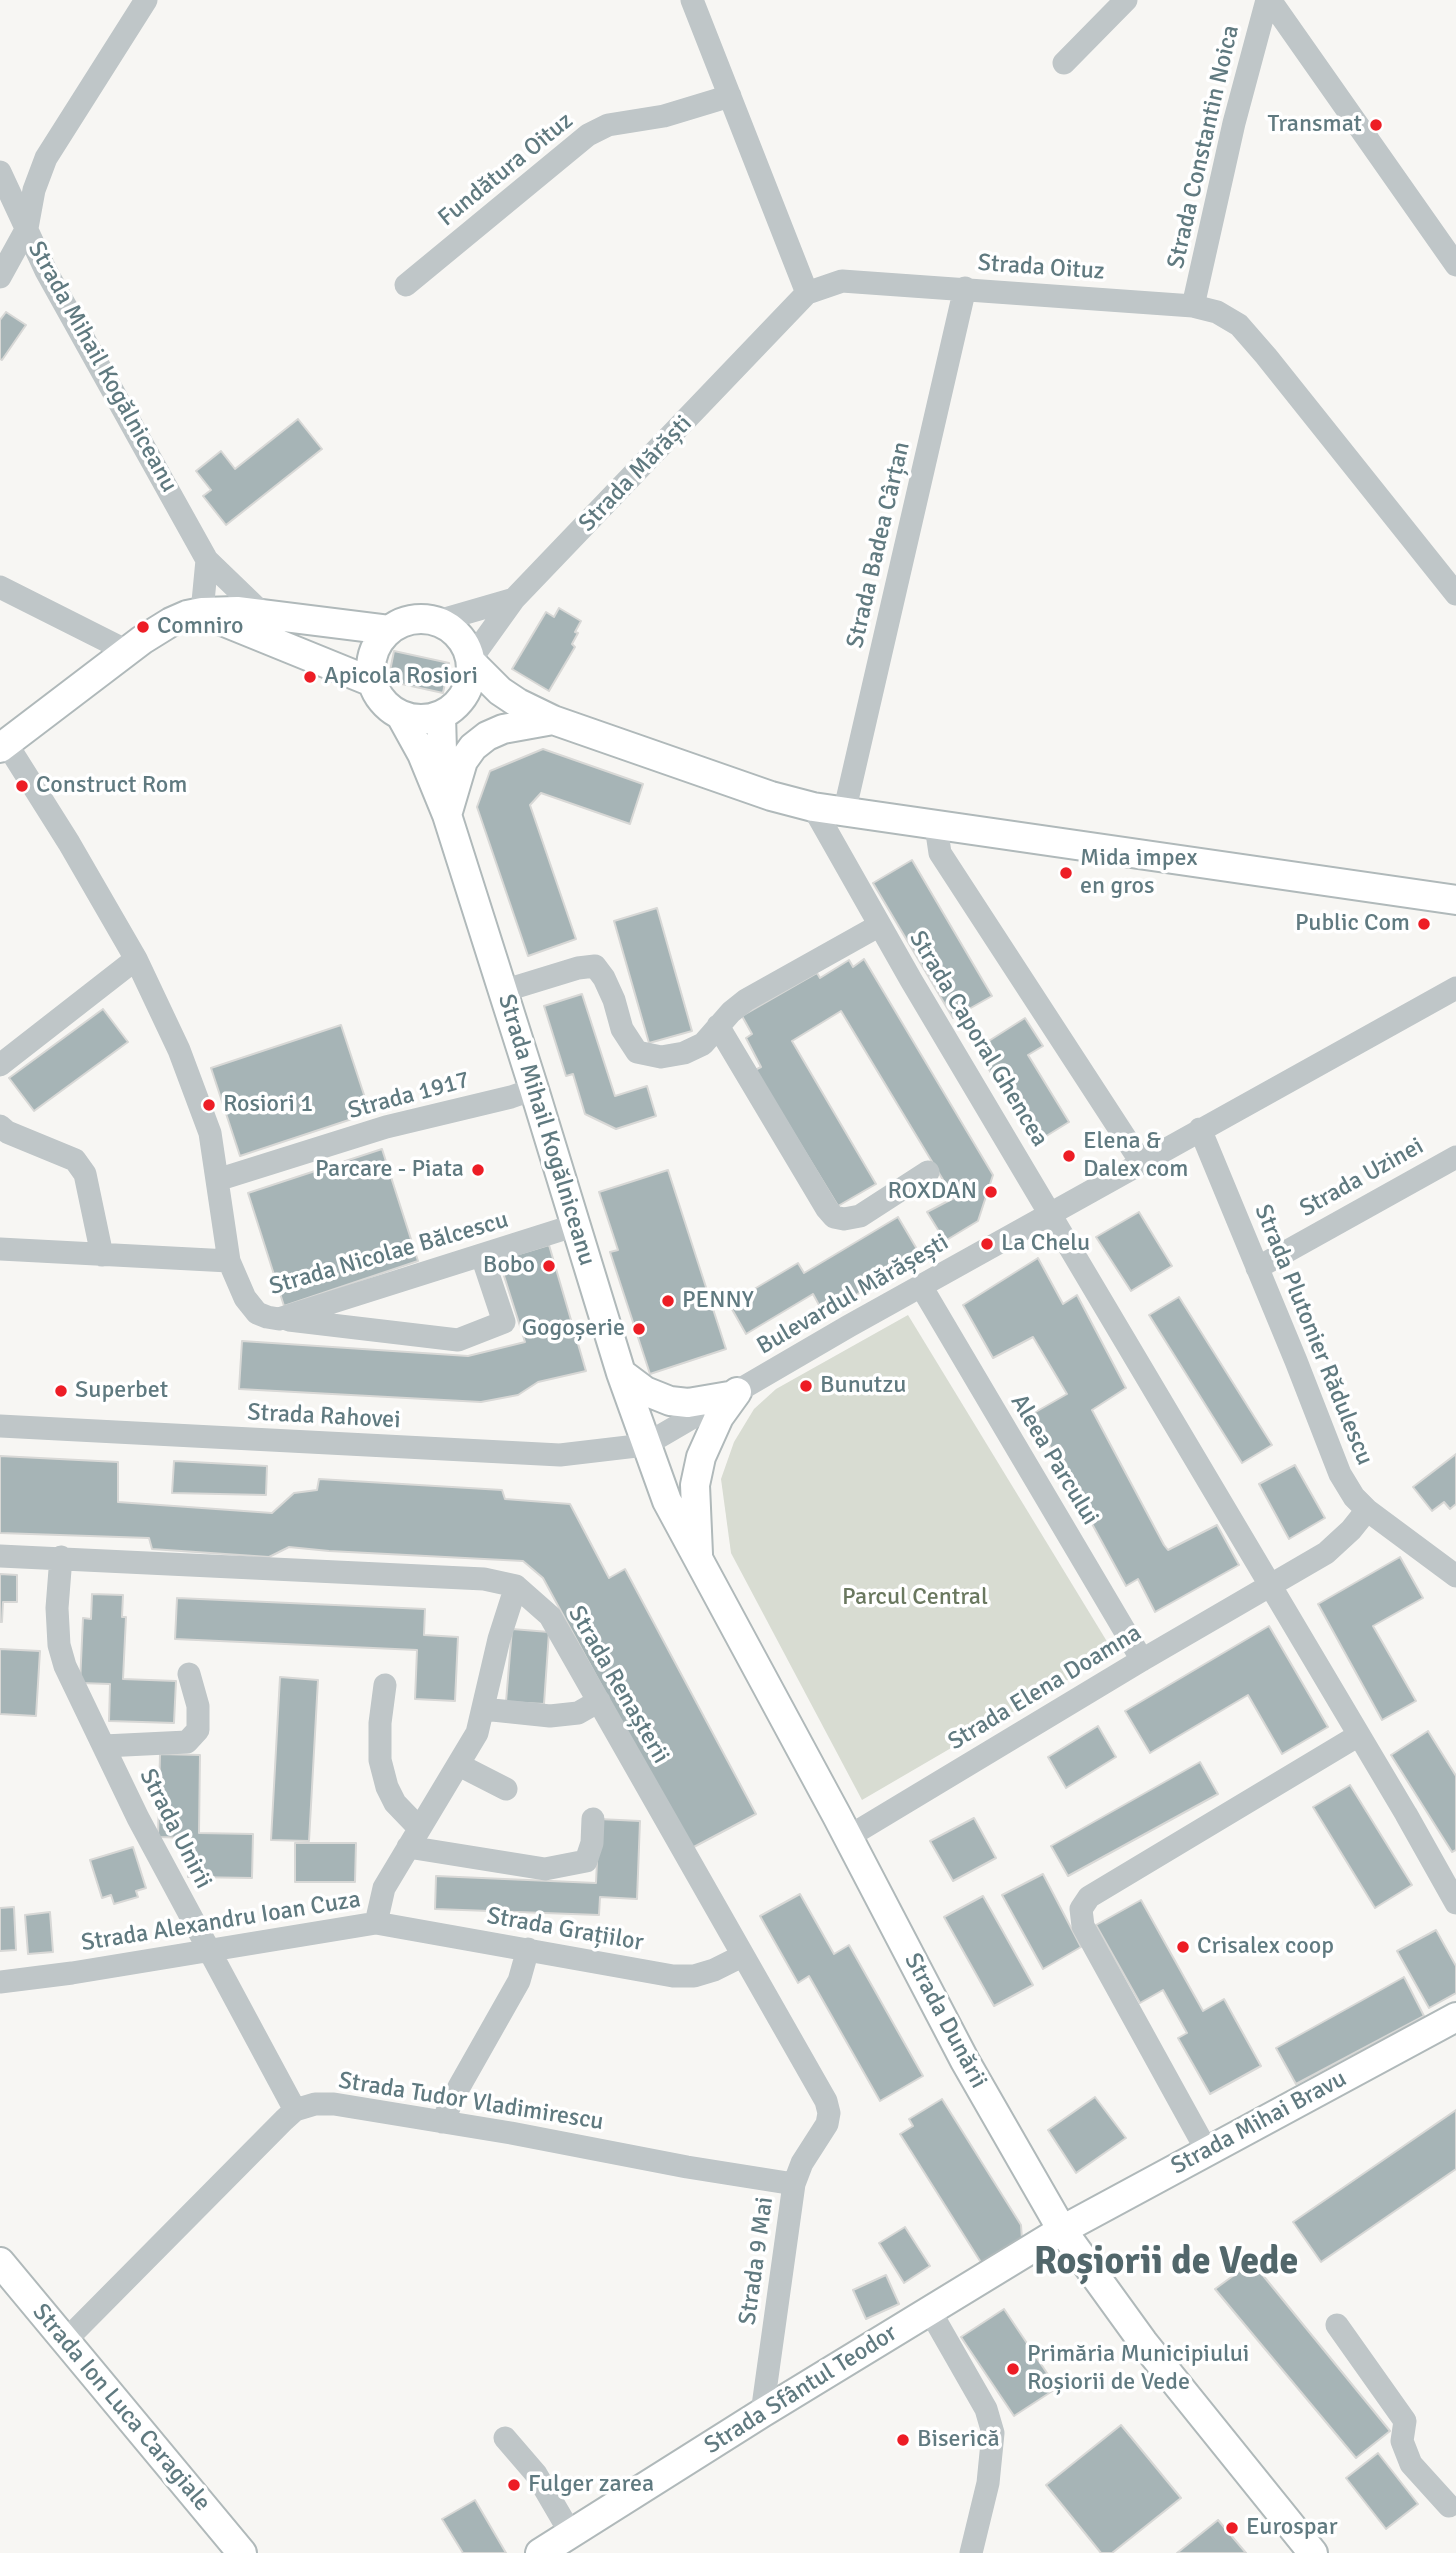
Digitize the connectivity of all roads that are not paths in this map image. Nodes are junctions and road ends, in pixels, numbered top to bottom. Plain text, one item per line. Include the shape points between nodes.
1 (146, 0) edge
2 (692, 0) edge
3 (1126, 0) edge
4 (1269, 0) edge
5 (1064, 63) dead end
6 (730, 96) junction
7 (0, 172) edge
8 (27, 228) junction
9 (1454, 257) edge
10 (0, 277) edge
11 (406, 285) dead end
12 (965, 289) junction
13 (807, 293) junction
14 (1193, 306) junction
15 (207, 560) junction
16 (0, 587) edge
17 (1456, 594) edge
18 (514, 599) junction
19 (202, 612) junction
20 (263, 614) junction
21 (438, 621) junction
22 (389, 630) junction
23 (127, 651) junction
24 (471, 661) junction
25 (372, 682) junction
26 (443, 714) junction
27 (401, 716) junction
28 (554, 720) junction
29 (3, 746) edge
30 (813, 807) junction
31 (844, 813) junction
32 (447, 815) junction
33 (936, 826) junction
34 (1456, 900) edge
35 (880, 925) junction
36 (136, 959) junction
37 (1456, 988) edge
38 (503, 991) junction
39 (718, 1026) junction
40 (0, 1065) edge
41 (534, 1089) junction
42 (0, 1126) edge
43 (1200, 1129) junction
44 (1456, 1157) edge
45 (1141, 1162) junction
46 (928, 1172) dead end
47 (217, 1180) junction
48 (1051, 1213) junction
49 (576, 1226) junction
50 (0, 1250) edge
51 (102, 1255) junction
52 (482, 1256) junction
53 (229, 1261) junction
54 (1257, 1268) junction
55 (921, 1286) junction
56 (279, 1319) junction
57 (621, 1373) junction
58 (733, 1394) junction
59 (0, 1426) edge
60 (645, 1445) junction
61 (1367, 1510) junction
62 (0, 1556) edge
63 (61, 1557) junction
64 (698, 1560) junction
65 (1451, 1564) edge
66 (516, 1586) junction
67 (1270, 1586) junction
68 (1142, 1660) junction
69 (189, 1674) dead end
70 (385, 1685) dead end
71 (599, 1701) junction
72 (484, 1709) junction
73 (1359, 1735) junction
74 (104, 1746) junction
75 (459, 1765) junction
76 (506, 1789) dead end
77 (593, 1819) dead end
78 (848, 1837) junction
79 (413, 1838) junction
80 (1456, 1903) edge
81 (376, 1923) junction
82 (528, 1949) junction
83 (210, 1951) junction
84 (742, 1956) junction
85 (0, 1982) edge
86 (1456, 2017) edge
87 (295, 2110) junction
88 (442, 2122) junction
89 (827, 2124) joint
90 (1207, 2151) junction
91 (793, 2184) junction
92 (1062, 2230) junction
93 (5, 2276) edge
94 (930, 2311) junction
95 (1337, 2325) dead end
96 (65, 2341) junction
97 (762, 2413) junction
98 (505, 2438) dead end
99 (1454, 2506) edge
100 (571, 2534) junction
101 (242, 2553) edge
102 (540, 2553) edge
103 (971, 2553) edge
104 (1313, 2553) edge

1 - 8 street via 46,158
2 - 6 street
3 - 5 street
4 - 9 street
4 - 14 street, Strada Constantin Noica via 1234,123
6 - 11 street, Fundătura Oituz via 664,116 608,125 588,135
6 - 13 street
7 - 8 street, Strada Mihail Kogălniceanu
8 - 10 street
8 - 15 street, Strada Mihail Kogălniceanu via 46,271
12 - 13 street, Strada Oituz via 842,281
12 - 14 street, Strada Oituz
12 - 31 street, Strada Badea Cârțan
13 - 18 street, Strada Mărăști
14 - 17 street, Strada Oituz via 1217,312 1239,325
15 - 19 street
15 - 20 street, Strada Mihail Kogălniceanu
16 - 23 street
18 - 21 street
18 - 24 street, Strada Mărăști
19 - 20 main road
19 - 23 main road via 171,622
19 - 25 main road
20 - 22 main road
21 - 22 main road via 404,621
21 - 24 main road via 461,637
22 - 25 main road via 373,654
23 - 29 main road
24 - 26 main road via 466,692
24 - 28 main road via 500,691
25 - 27 main road via 388,708
26 - 27 main road via 416,720
26 - 28 main road
26 - 32 main road, Strada Mihail Kogălniceanu via 441,778
27 - 32 main road, Strada Mihail Kogălniceanu
28 - 30 main road
28 - 32 main road via 503,729 472,747 463,761
29 - 36 street, Strada Nicolae Bălcescu via 26,774
30 - 31 main road
30 - 35 street, Strada Caporal Ghencea
31 - 33 main road
32 - 38 main road, Strada Mihail Kogălniceanu
33 - 34 main road
33 - 45 street via 940,853
35 - 39 street via 746,1000
35 - 48 street, Strada Caporal Ghencea
36 - 40 street
36 - 47 street, Strada Nicolae Bălcescu via 197,1094 210,1133
37 - 43 street, Bulevardul Mărășești
38 - 39 street via 595,966 637,1052 661,1057 703,1044
38 - 41 main road, Strada Mihail Kogălniceanu
39 - 46 street via 834,1217 860,1216
41 - 47 street, Strada 1917 via 386,1127
41 - 49 main road, Strada Mihail Kogălniceanu
42 - 51 street via 75,1160 85,1174
43 - 45 street, Bulevardul Mărășești
43 - 54 street, Strada Plutonier Rădulescu
44 - 54 street, Strada Uzinei
45 - 48 street, Bulevardul Mărășești
47 - 53 street, Strada Nicolae Bălcescu
48 - 55 street, Bulevardul Mărășești
48 - 67 street, Strada Caporal Ghencea
49 - 52 street, Strada Nicolae Bălcescu
49 - 57 main road, Strada Mihail Kogălniceanu
50 - 51 street
51 - 53 street
52 - 56 street, Strada Nicolae Bălcescu
52 - 56 street via 504,1322 458,1340
53 - 56 street, Strada Nicolae Bălcescu via 252,1307
54 - 61 street, Strada Plutonier Rădulescu via 1340,1474
55 - 58 street, Bulevardul Mărășești
55 - 68 street, Aleea Parcului
57 - 58 main road via 645,1391 670,1401 688,1403
57 - 60 main road, Strada Mihail Kogălniceanu
58 - 60 street, Bulevardul Mărășești
58 - 64 main road via 701,1457 695,1485
59 - 60 street, Strada Rahovei via 560,1455
60 - 64 main road, Strada Dunării
61 - 65 street, Strada Plutonier Rădulescu
61 - 67 street, Strada Elena Doamna via 1326,1553
62 - 63 street, Strada Renașterii
63 - 66 street, Strada Renașterii via 484,1578
63 - 74 street, Strada Unirii via 60,1645 65,1666
64 - 78 main road, Strada Dunării
66 - 71 street, Strada Renașterii via 550,1616
66 - 72 street, Strada Alexandru Ioan Cuza
67 - 68 street, Strada Elena Doamna
67 - 73 street
68 - 78 street, Strada Elena Doamna
69 - 74 street via 198,1706 198,1730 187,1742
70 - 79 street via 380,1723 383,1769 387,1787
71 - 72 street via 578,1713 550,1716
71 - 84 street, Strada Renașterii
72 - 75 street, Strada Alexandru Ioan Cuza
73 - 80 street
73 - 90 street via 1089,1897 1081,1909 1083,1926
74 - 83 street, Strada Unirii
75 - 76 street
75 - 79 street, Strada Alexandru Ioan Cuza
77 - 79 street via 586,1861 545,1869
78 - 92 main road, Strada Dunării via 965,2061
79 - 81 street, Strada Alexandru Ioan Cuza via 384,1888
81 - 82 street, Strada Grațiilor
81 - 83 street, Strada Alexandru Ioan Cuza
82 - 84 street, Strada Grațiilor via 674,1976 694,1976
82 - 88 street via 519,1981
83 - 85 street, Strada Alexandru Ioan Cuza
83 - 87 street, Strada Unirii
84 - 89 street, Strada Renașterii via 826,2101
86 - 90 main road, Strada Mihai Bravu
87 - 88 street, Strada Tudor Vladimirescu via 334,2104
87 - 96 street
88 - 91 street, Strada Tudor Vladimirescu
89 - 91 street, Strada 9 Mai
90 - 92 main road, Strada Mihai Bravu
91 - 97 street, Strada 9 Mai
92 - 94 main road, Strada Sfântul Teodor
92 - 104 main road, Strada Dunării via 1143,2342
93 - 96 main road, Strada Ion Luca Caragiale
94 - 97 main road, Strada Sfântul Teodor
94 - 103 street via 986,2409 993,2433 988,2483
95 - 99 street via 1405,2421 1402,2441 1410,2464
96 - 101 main road, Strada Ion Luca Caragiale
97 - 100 main road, Strada Sfântul Teodor
98 - 100 street via 536,2473
100 - 102 main road, Strada Sfântul Teodor

